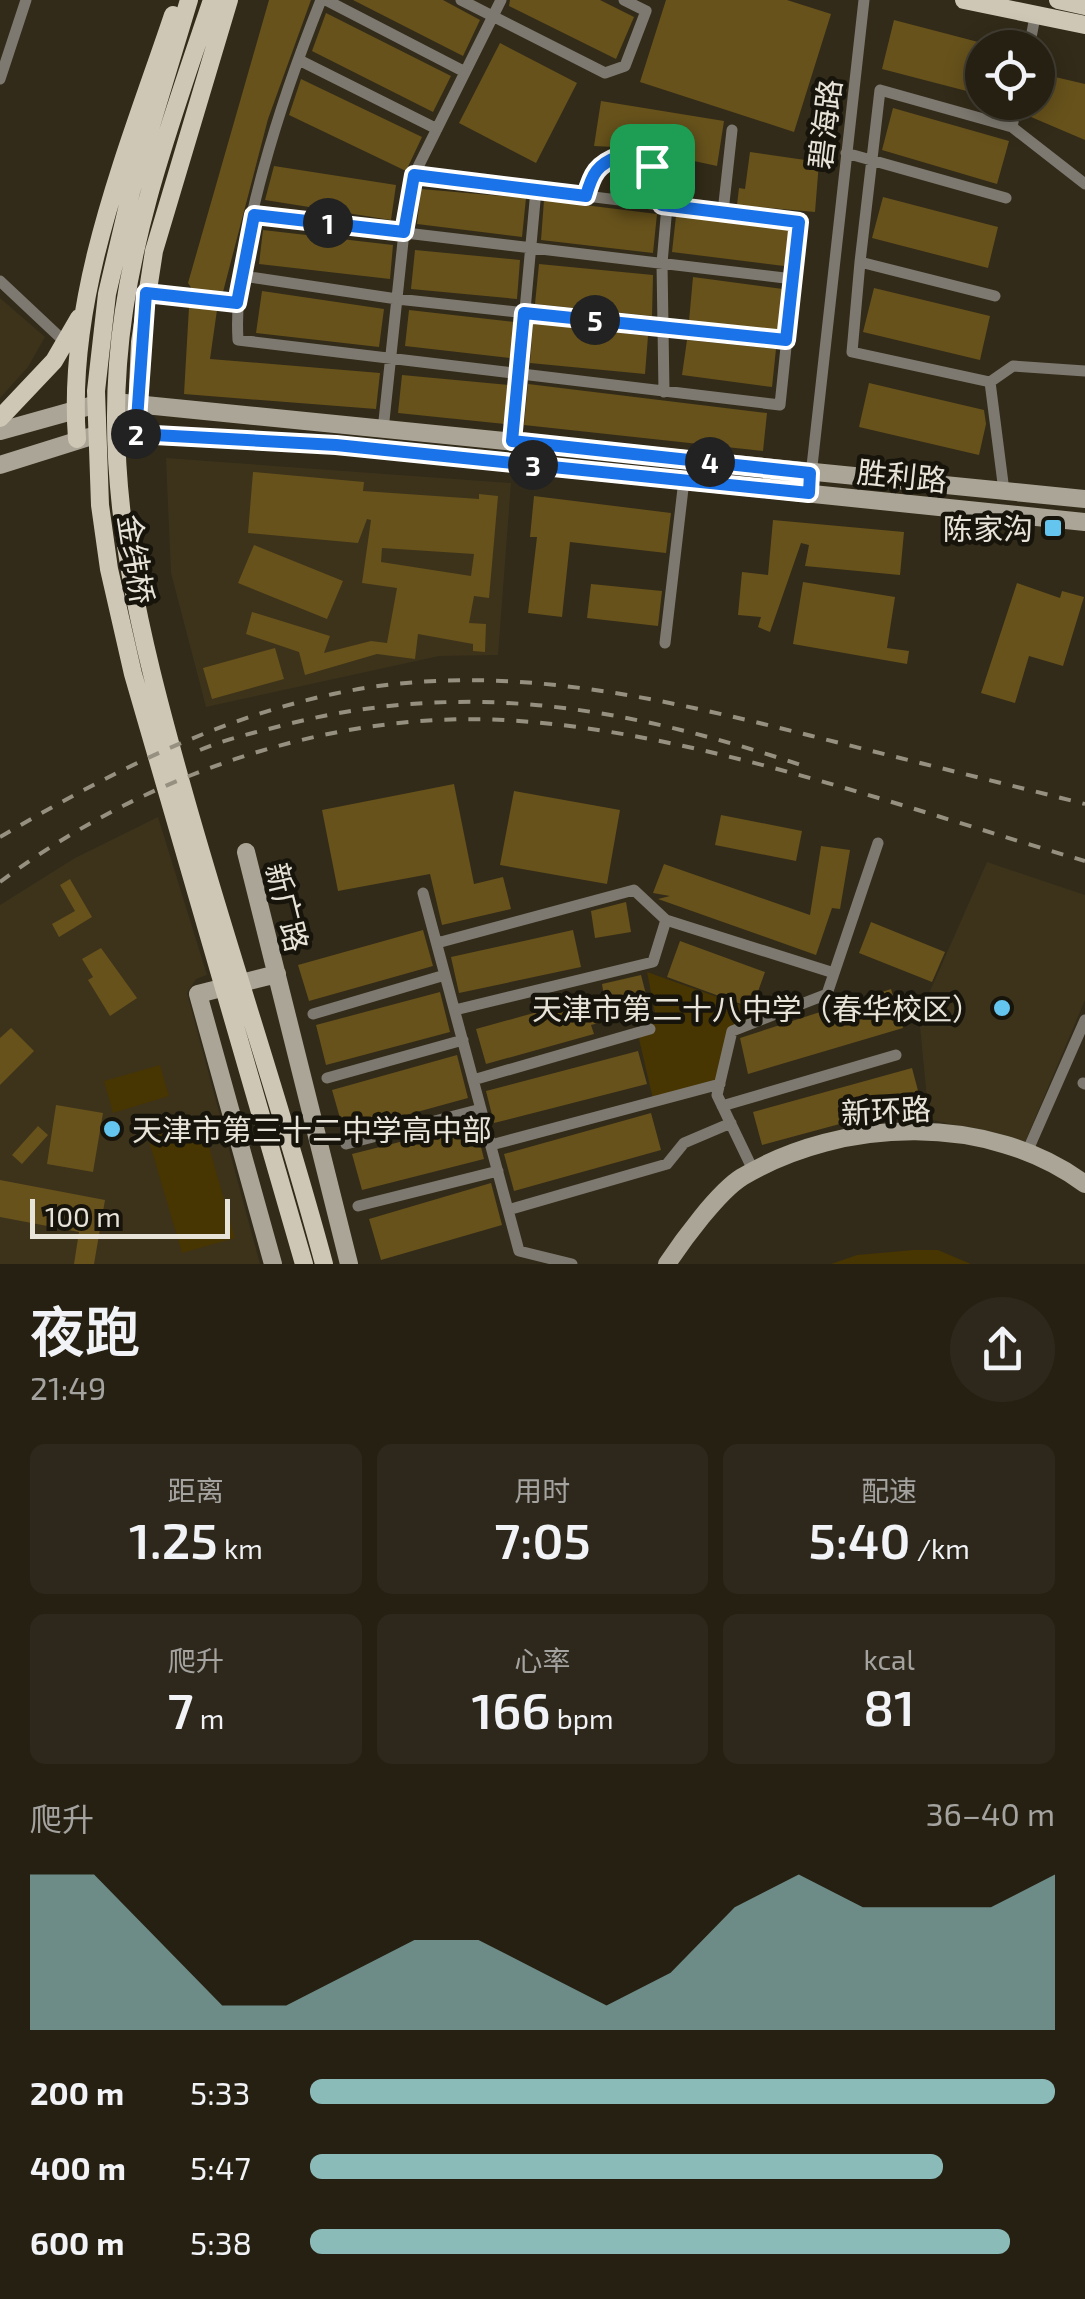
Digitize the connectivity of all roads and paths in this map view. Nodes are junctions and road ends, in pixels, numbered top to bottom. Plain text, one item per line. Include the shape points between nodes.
1 (26, 0) edge
2 (178, 0) edge
3 (189, 0) edge
4 (212, 0) edge
5 (230, 0) edge
6 (324, 0) edge
7 (461, 0) edge
8 (500, 0) edge
9 (624, 0) edge
10 (864, 0) edge
11 (964, 0) edge
12 (1058, 0) edge
13 (991, 6) junction
14 (1085, 6) edge
15 (493, 16) junction
16 (1034, 22) junction
17 (1085, 26) edge
18 (1032, 30) edge
19 (1085, 36) edge
20 (299, 60) junction
21 (465, 72) junction
22 (0, 79) edge
23 (163, 119) junction
24 (1014, 120) edge
25 (1012, 128) junction
26 (437, 129) junction
27 (732, 130) dead end
28 (846, 153) junction
29 (870, 160) junction
30 (414, 175) junction
31 (1085, 184) edge
32 (536, 190) junction
33 (586, 196) junction
34 (1006, 198) dead end
35 (664, 205) junction
36 (723, 212) junction
37 (254, 215) junction
38 (404, 232) junction
39 (531, 248) junction
40 (860, 262) junction
41 (662, 263) junction
42 (242, 276) junction
43 (793, 279) junction
44 (0, 281) edge
45 (146, 293) junction
46 (995, 296) dead end
47 (397, 299) junction
48 (237, 303) junction
49 (87, 304) junction
50 (524, 313) junction
51 (663, 328) junction
52 (786, 340) junction
53 (66, 342) junction
54 (390, 361) junction
55 (1085, 372) edge
56 (518, 375) junction
57 (76, 379) junction
58 (990, 382) junction
59 (664, 392) junction
60 (136, 403) junction
61 (75, 408) junction
62 (0, 418) edge
63 (383, 430) junction
64 (0, 431) edge
65 (136, 434) junction
66 (78, 439) junction
67 (512, 441) junction
68 (0, 464) edge
69 (810, 473) junction
70 (684, 480) junction
71 (1004, 491) junction
72 (809, 493) junction
73 (1085, 499) edge
74 (1085, 522) edge
75 (664, 644) dead end
76 (878, 842) dead end
77 (246, 852) dead end
78 (423, 893) dead end
79 (666, 920) junction
80 (437, 943) junction
81 (834, 972) junction
82 (276, 974) junction
83 (445, 975) junction
84 (235, 1003) junction
85 (455, 1010) junction
86 (313, 1014) dead end
87 (1085, 1020) edge
88 (650, 1029) dead end
89 (463, 1040) junction
90 (896, 1055) dead end
91 (327, 1078) dead end
92 (474, 1080) junction
93 (720, 1084) junction
94 (722, 1106) junction
95 (481, 1110) junction
96 (730, 1123) junction
97 (346, 1144) dead end
98 (490, 1144) junction
99 (1027, 1152) junction
100 (498, 1171) junction
101 (754, 1172) junction
102 (1085, 1184) edge
103 (358, 1206) dead end
104 (508, 1210) junction
105 (518, 1258) edge
106 (273, 1264) edge
107 (304, 1264) edge
108 (324, 1264) edge
109 (350, 1264) edge
110 (572, 1264) edge
111 (667, 1264) edge

1 - 22 street
2 - 49 main road
3 - 23 main road
4 - 23 main road
5 - 45 main road
6 - 20 street
6 - 21 street
7 - 15 street
8 - 15 street
9 - 15 street via 646,11 625,66 605,73
10 - 28 street, 碧海路
11 - 13 main road
12 - 14 main road
13 - 16 main road
13 - 17 main road
15 - 21 street
16 - 18 street
16 - 19 main road
20 - 26 street
20 - 37 street
21 - 26 street
23 - 84 main road, 金纬桥 via 123,314 116,388 119,505 150,670
24 - 25 street
25 - 29 street via 880,90
25 - 31 street
26 - 30 street
27 - 36 street
28 - 29 street
28 - 69 street, 碧海路
29 - 34 street
29 - 40 street
30 - 32 street
30 - 38 street
32 - 33 street
32 - 39 street
33 - 35 street
33 - 35 street via 603,162 636,158 652,166
35 - 36 street
35 - 41 street
36 - 43 street via 799,222
37 - 38 street
37 - 42 street
38 - 39 street
38 - 47 street
39 - 41 street
39 - 50 street
40 - 46 street
40 - 58 street via 852,352
41 - 43 street
41 - 51 street
42 - 47 street
42 - 48 street
43 - 52 street
44 - 53 street
45 - 48 street
45 - 60 main road
47 - 50 street
47 - 54 street
48 - 54 street via 238,340
49 - 53 main road
49 - 57 main road
50 - 51 street
50 - 56 street
51 - 52 street
51 - 59 street
52 - 59 street via 780,405
53 - 57 street
53 - 62 main road
54 - 56 street
54 - 63 street
55 - 58 street via 1013,366
56 - 59 street
56 - 67 street
57 - 61 main road
58 - 71 street
60 - 61 main road, 胜利路
60 - 63 main road, 胜利路
60 - 65 main road
61 - 64 main road, 胜利路
61 - 66 main road
63 - 67 main road, 胜利路
65 - 66 main road, 胜利路
65 - 70 main road, 胜利路 via 336,445
66 - 68 main road, 胜利路
67 - 69 main road, 胜利路
69 - 71 main road, 胜利路
69 - 72 street, 碧海路
70 - 72 main road, 胜利路
70 - 75 street
71 - 73 main road, 胜利路
72 - 74 main road, 胜利路
76 - 81 street
77 - 82 main road, 新广路
78 - 80 street
79 - 80 street via 634,890
79 - 81 street
79 - 85 street via 652,962
80 - 83 street
81 - 93 street via 826,994 732,1031
82 - 106 main road, 新广路 via 198,994
82 - 109 main road, 新广路
83 - 85 street
83 - 86 street
84 - 107 main road
84 - 108 main road
85 - 89 street
87 - 99 street
88 - 92 street
89 - 91 street
89 - 92 street
90 - 94 street
92 - 95 street
93 - 94 street
93 - 98 street
94 - 96 street
95 - 97 street
95 - 98 street
96 - 101 street
96 - 104 street via 684,1143 667,1164
98 - 100 street
99 - 101 main road, 新环路 via 918,1130 828,1140
99 - 102 main road, 新环路
100 - 103 street
100 - 104 street
101 - 111 main road, 新环路 via 740,1178
104 - 105 street
105 - 110 street

